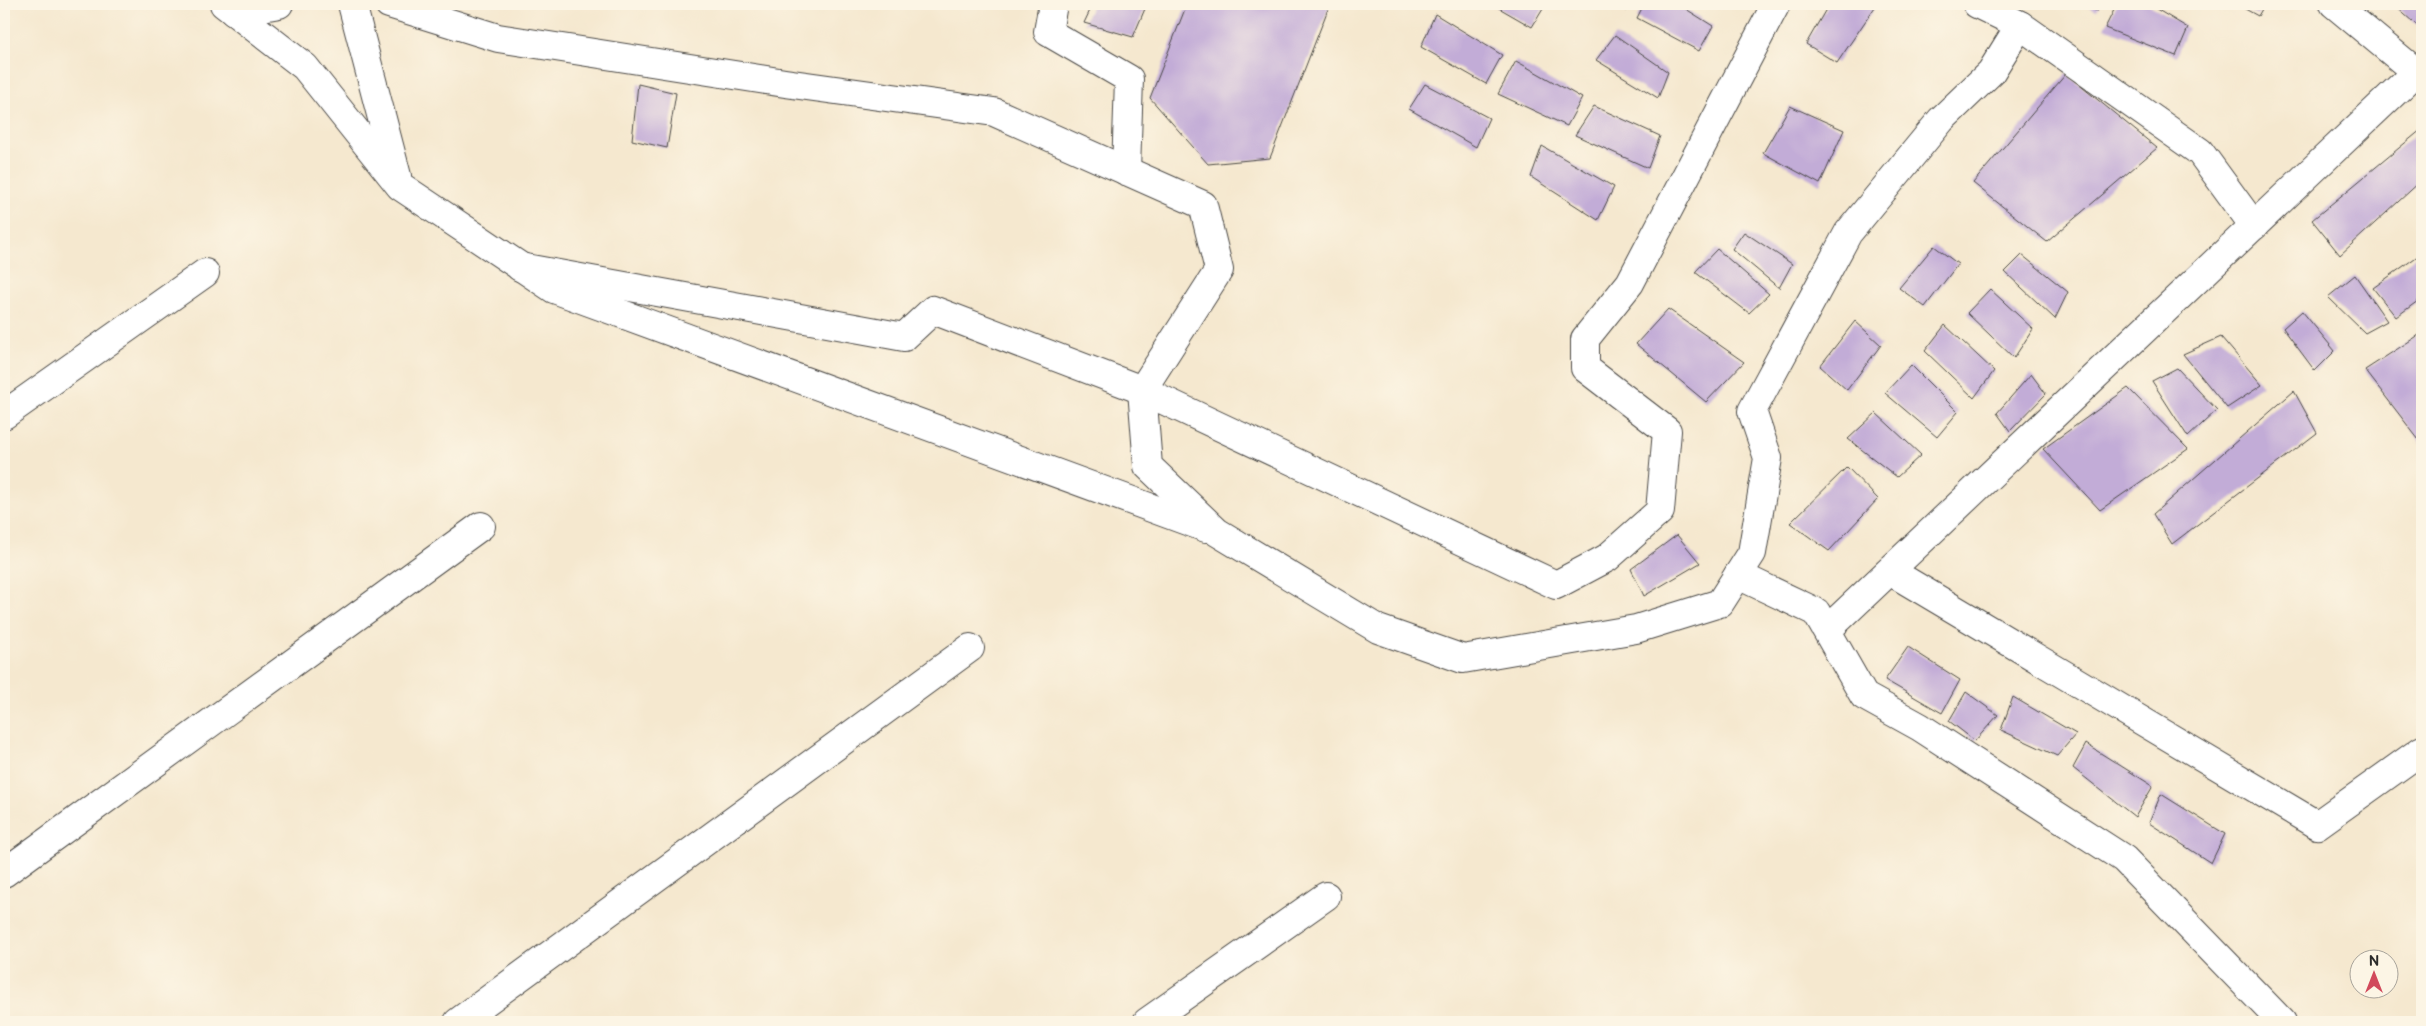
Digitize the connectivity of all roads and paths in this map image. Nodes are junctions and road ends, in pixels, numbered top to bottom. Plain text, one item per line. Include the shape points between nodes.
1 (279, 4) edge
2 (352, 4) edge
3 (389, 4) edge
4 (1053, 4) edge
5 (1776, 4) edge
6 (1977, 4) edge
7 (2334, 4) edge
8 (229, 8) edge
9 (2020, 25) junction
10 (2419, 74) edge
11 (1126, 171) junction
12 (400, 186) junction
13 (2254, 226) junction
14 (520, 267) junction
15 (205, 273) dead end
16 (1142, 390) junction
17 (4, 415) edge
18 (480, 526) dead end
19 (1217, 532) junction
20 (1890, 571) junction
21 (1738, 575) junction
22 (1827, 630) junction
23 (970, 648) dead end
24 (2422, 750) edge
25 (4, 873) edge
26 (1326, 896) dead end
27 (458, 1022) edge
28 (1147, 1022) edge
29 (2282, 1022) edge

1 - 8 street
2 - 12 street
3 - 11 street via 498,38 994,112
4 - 11 street via 1048,32 1129,79
5 - 16 street via 1630,284 1585,339 1585,368 1667,431 1660,511 1607,558 1556,585
6 - 9 street
7 - 10 street
8 - 12 street via 305,67
9 - 13 street via 2200,152
9 - 21 street via 1991,72 1941,120 1848,233 1752,410 1768,458 1752,553
10 - 13 street
11 - 16 street via 1203,205 1219,270
12 - 14 street
13 - 20 street
14 - 16 street via 904,336 933,310
14 - 19 street via 554,289
15 - 17 street
16 - 19 street via 1148,466
18 - 25 street
19 - 21 street via 1378,629 1463,659 1636,629 1720,603
20 - 22 street
20 - 24 street via 2317,825
21 - 22 street via 1816,612
22 - 29 street via 1864,696 1920,727 2124,859
23 - 27 street
26 - 28 street

